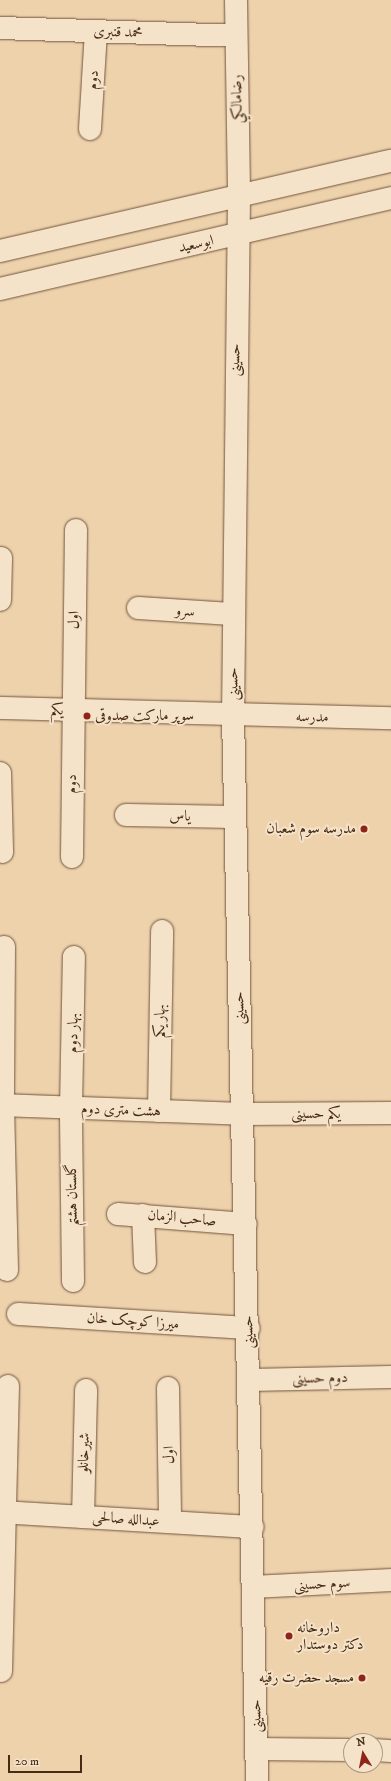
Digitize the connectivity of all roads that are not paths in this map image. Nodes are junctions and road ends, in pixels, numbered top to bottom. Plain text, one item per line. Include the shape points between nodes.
1 (236, 0) edge
2 (0, 28) edge
3 (96, 31) junction
4 (236, 36) junction
5 (90, 129) dead end
6 (391, 161) edge
7 (239, 198) junction
8 (391, 198) edge
9 (237, 235) junction
10 (0, 251) edge
11 (0, 289) edge
12 (76, 530) dead end
13 (1, 558) edge
14 (0, 600) edge
15 (138, 608) dead end
16 (232, 614) junction
17 (0, 708) edge
18 (72, 710) junction
19 (233, 716) junction
20 (391, 718) edge
21 (0, 773) edge
22 (126, 815) dead end
23 (235, 817) junction
24 (2, 852) dead end
25 (72, 857) dead end
26 (162, 931) dead end
27 (4, 947) dead end
28 (74, 957) dead end
29 (1, 1106) edge
30 (71, 1108) junction
31 (159, 1111) junction
32 (391, 1113) edge
33 (242, 1114) junction
34 (118, 1214) dead end
35 (143, 1215) junction
36 (246, 1224) junction
37 (145, 1262) dead end
38 (7, 1270) dead end
39 (73, 1281) dead end
40 (18, 1314) dead end
41 (249, 1328) junction
42 (391, 1376) edge
43 (249, 1380) junction
44 (8, 1386) dead end
45 (168, 1388) dead end
46 (86, 1390) dead end
47 (3, 1512) edge
48 (83, 1517) junction
49 (170, 1522) junction
50 (253, 1527) junction
51 (391, 1580) edge
52 (253, 1587) junction
53 (1, 1670) dead end
54 (256, 1749) junction
55 (343, 1750) edge
56 (257, 1781) edge

1 - 4 street, رضامالكي
2 - 3 street, محمد قنبری
3 - 4 street, محمد قنبری
3 - 5 street, دوم
4 - 7 street, رضامالكي
6 - 7 street
7 - 9 street, رضامالكي
7 - 10 street
8 - 9 street, ابوسعید
9 - 11 street, ابوسعید
9 - 16 street, حسینی
12 - 18 street, اول
13 - 14 street
15 - 16 street, سرو
16 - 19 street, حسینی
17 - 18 street, یکم
18 - 19 street, یکم
18 - 25 street, دوم
19 - 20 street, مدرسه
19 - 23 street, حسینی
21 - 24 street
22 - 23 street, یاس
23 - 33 street, حسینی
26 - 31 street, بهار یکم
27 - 29 street
28 - 30 street, بهار دوم
29 - 30 street, هشت متری دوم
29 - 38 street
30 - 31 street, هشت متری دوم
30 - 39 street, گلستان هشتم
31 - 33 street, هشت متری دوم
32 - 33 street, یکم حسینی
33 - 36 street, حسینی
34 - 35 street, صاحب الزمان
35 - 36 street, صاحب الزمان
35 - 37 street
36 - 41 street, حسینی
40 - 41 street, میرزا کوچک خان
41 - 43 street, حسینی
42 - 43 street, دوم حسینی
43 - 50 street, حسینی
44 - 47 street
45 - 49 street, اول
46 - 48 street, شیرخانلو
47 - 48 street, عبدالله صالحی
47 - 53 street
48 - 49 street, عبدالله صالحی
49 - 50 street, عبدالله صالحی
50 - 52 street, حسینی
51 - 52 street, سوم حسینی
52 - 54 street, حسینی
54 - 55 street
54 - 56 street, حسینی

